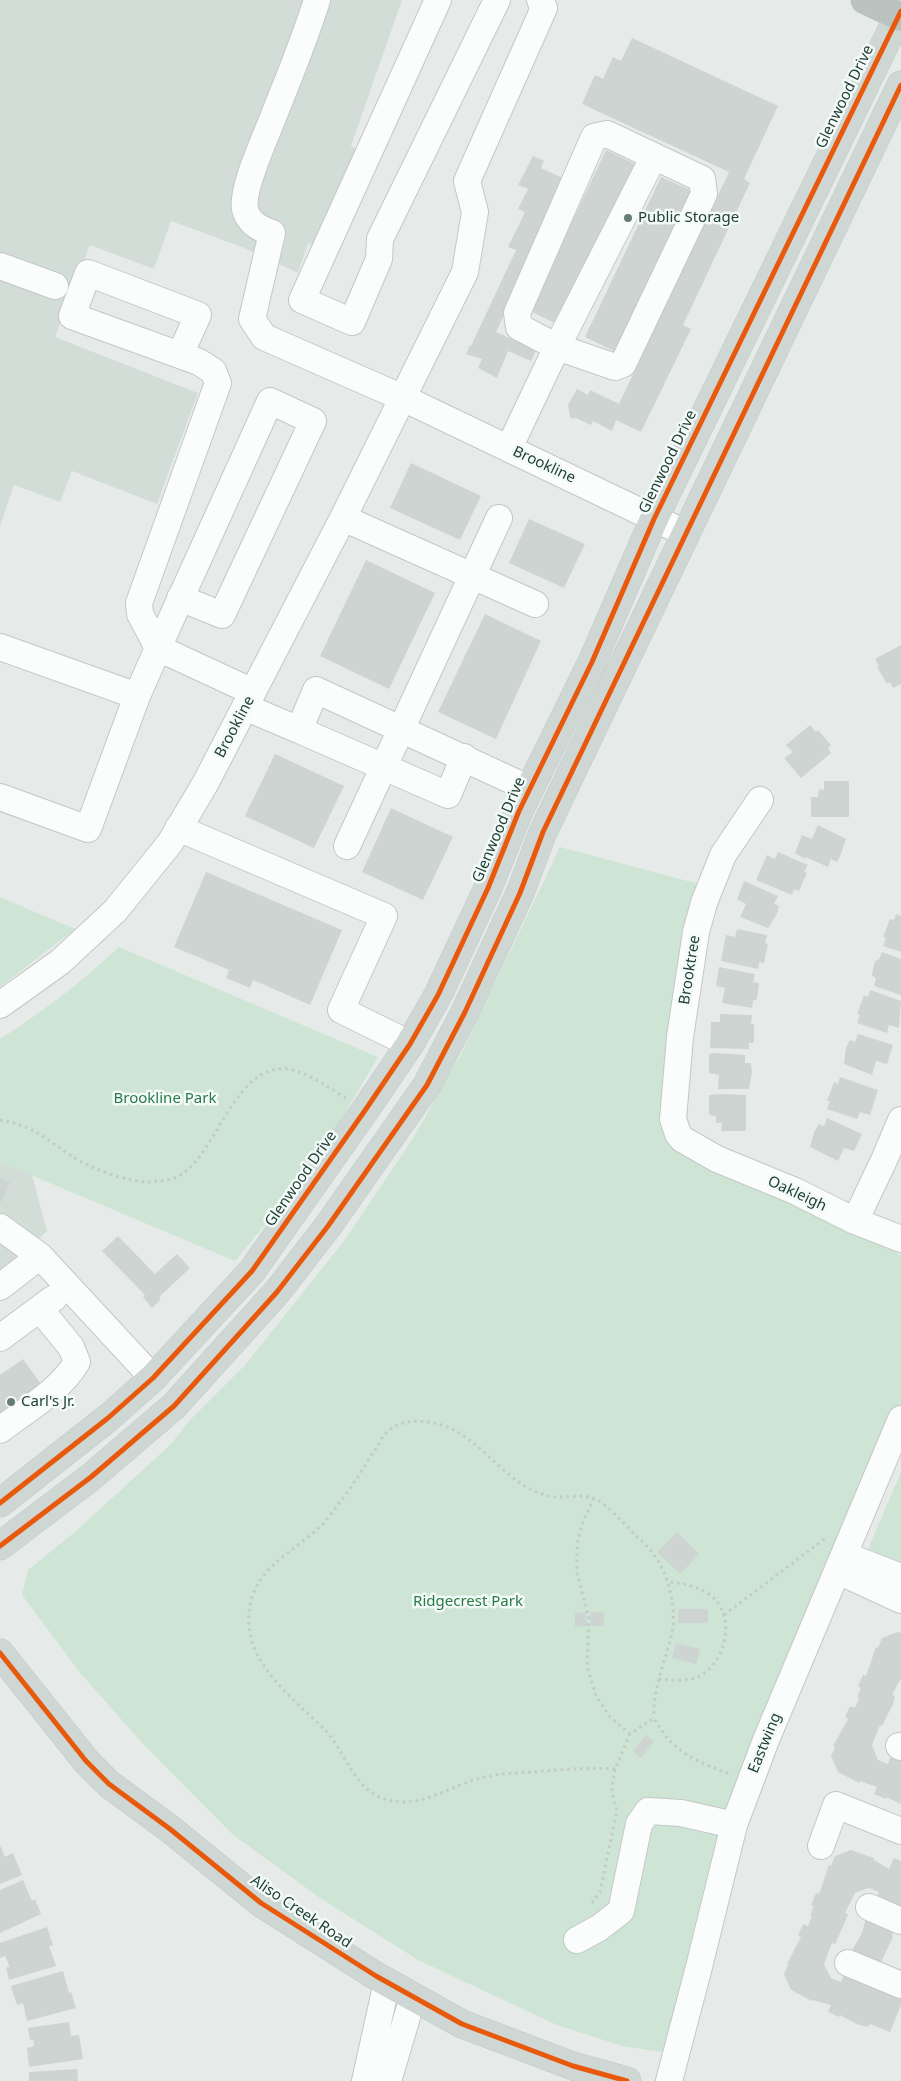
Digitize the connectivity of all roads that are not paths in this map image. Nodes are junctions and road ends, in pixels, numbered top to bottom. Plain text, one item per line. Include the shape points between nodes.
1 (317, 0) edge
2 (438, 0) edge
3 (497, 0) edge
4 (540, 0) edge
5 (865, 0) edge
6 (900, 15) edge
7 (901, 85) edge
8 (654, 156) junction
9 (0, 266) edge
10 (55, 286) dead end
11 (557, 347) junction
12 (180, 356) dead end
13 (403, 398) junction
14 (509, 448) junction
15 (343, 518) junction
16 (499, 518) dead end
17 (654, 519) junction
18 (685, 533) junction
19 (473, 576) junction
20 (180, 598) junction
21 (535, 604) dead end
22 (0, 647) edge
23 (158, 648) junction
24 (137, 696) junction
25 (249, 699) junction
26 (402, 728) junction
27 (299, 730) junction
28 (464, 757) junction
29 (384, 767) junction
30 (530, 788) junction
31 (0, 797) edge
32 (760, 800) dead end
33 (178, 828) junction
34 (347, 846) dead end
35 (0, 1005) edge
36 (410, 1044) junction
37 (901, 1120) edge
38 (694, 1146) joint
39 (855, 1222) junction
40 (2, 1230) edge
41 (901, 1239) edge
42 (40, 1256) junction
43 (69, 1287) junction
44 (0, 1288) edge
45 (40, 1308) junction
46 (0, 1338) edge
47 (153, 1378) junction
48 (901, 1419) edge
49 (0, 1430) edge
50 (0, 1503) edge
51 (0, 1546) edge
52 (837, 1553) junction
53 (901, 1577) edge
54 (901, 1600) edge
55 (0, 1653) edge
56 (734, 1825) junction
57 (901, 1831) edge
58 (821, 1846) dead end
59 (869, 1907) dead end
60 (901, 1921) edge
61 (577, 1940) dead end
62 (848, 1963) dead end
63 (387, 1982) junction
64 (901, 1985) edge
65 (413, 1997) junction
66 (365, 2081) edge
67 (388, 2081) edge
68 (627, 2081) edge
69 (669, 2081) edge

1 - 13 street via 244,202 250,219 261,229 272,233 252,319 264,338
2 - 3 street via 302,300 352,322 379,259 380,239
4 - 13 street, Brookline via 544,8 468,180 475,212 465,272
5 - 6 highway
6 - 17 main road, Glenwood Drive
7 - 18 main road
8 - 11 street
8 - 11 street via 607,134 594,137 517,313 519,327
8 - 11 street via 702,179 704,194 623,364 614,367
9 - 10 street
11 - 14 street
12 - 23 street via 213,371 218,384 139,603 140,614
13 - 14 street, Brookline
13 - 15 street, Brookline
14 - 17 street, Brookline
15 - 19 street
15 - 25 street, Brookline
16 - 19 street
17 - 18 street, Brookline
17 - 30 main road, Glenwood Drive via 592,662
18 - 51 main road via 543,832 520,893 465,1012 427,1085 328,1226 226,1351 174,1406 92,1477
19 - 21 street
19 - 26 street
20 - 20 street via 270,402 313,421 222,615
20 - 23 street
22 - 24 street
23 - 24 street
23 - 25 street
24 - 31 street via 88,828
25 - 27 street
25 - 33 street, Brookline
26 - 27 street via 316,690
26 - 28 street
26 - 29 street
27 - 29 street
28 - 29 street via 448,795
28 - 30 street
29 - 34 street
30 - 36 main road, Glenwood Drive via 438,995
32 - 38 street, Brooktree via 723,855 696,932 680,1037 673,1119 678,1134
33 - 35 street, Brookline via 170,843 115,911 60,962
33 - 36 street via 384,916 341,1010
36 - 47 main road, Glenwood Drive via 252,1271
37 - 39 street
38 - 39 street, Oakleigh
39 - 41 street, Oakleigh
40 - 42 street
42 - 43 street
42 - 44 street
43 - 45 street
43 - 47 street
45 - 46 street
45 - 49 street via 71,1347 77,1362 50,1392
47 - 50 main road, Glenwood Drive via 108,1418
48 - 52 street, Eastwing via 858,1516
52 - 53 street
52 - 54 street
52 - 56 street, Eastwing
55 - 63 main road, Aliso Creek Road via 86,1761 109,1784 261,1903
56 - 61 street via 681,1813 648,1811 639,1824 621,1911
56 - 69 street, Eastwing
57 - 58 street via 836,1805
59 - 60 street
62 - 64 street
63 - 65 main road, Aliso Creek Road
63 - 66 street
65 - 67 street
65 - 68 main road, Aliso Creek Road via 480,2032 573,2066

